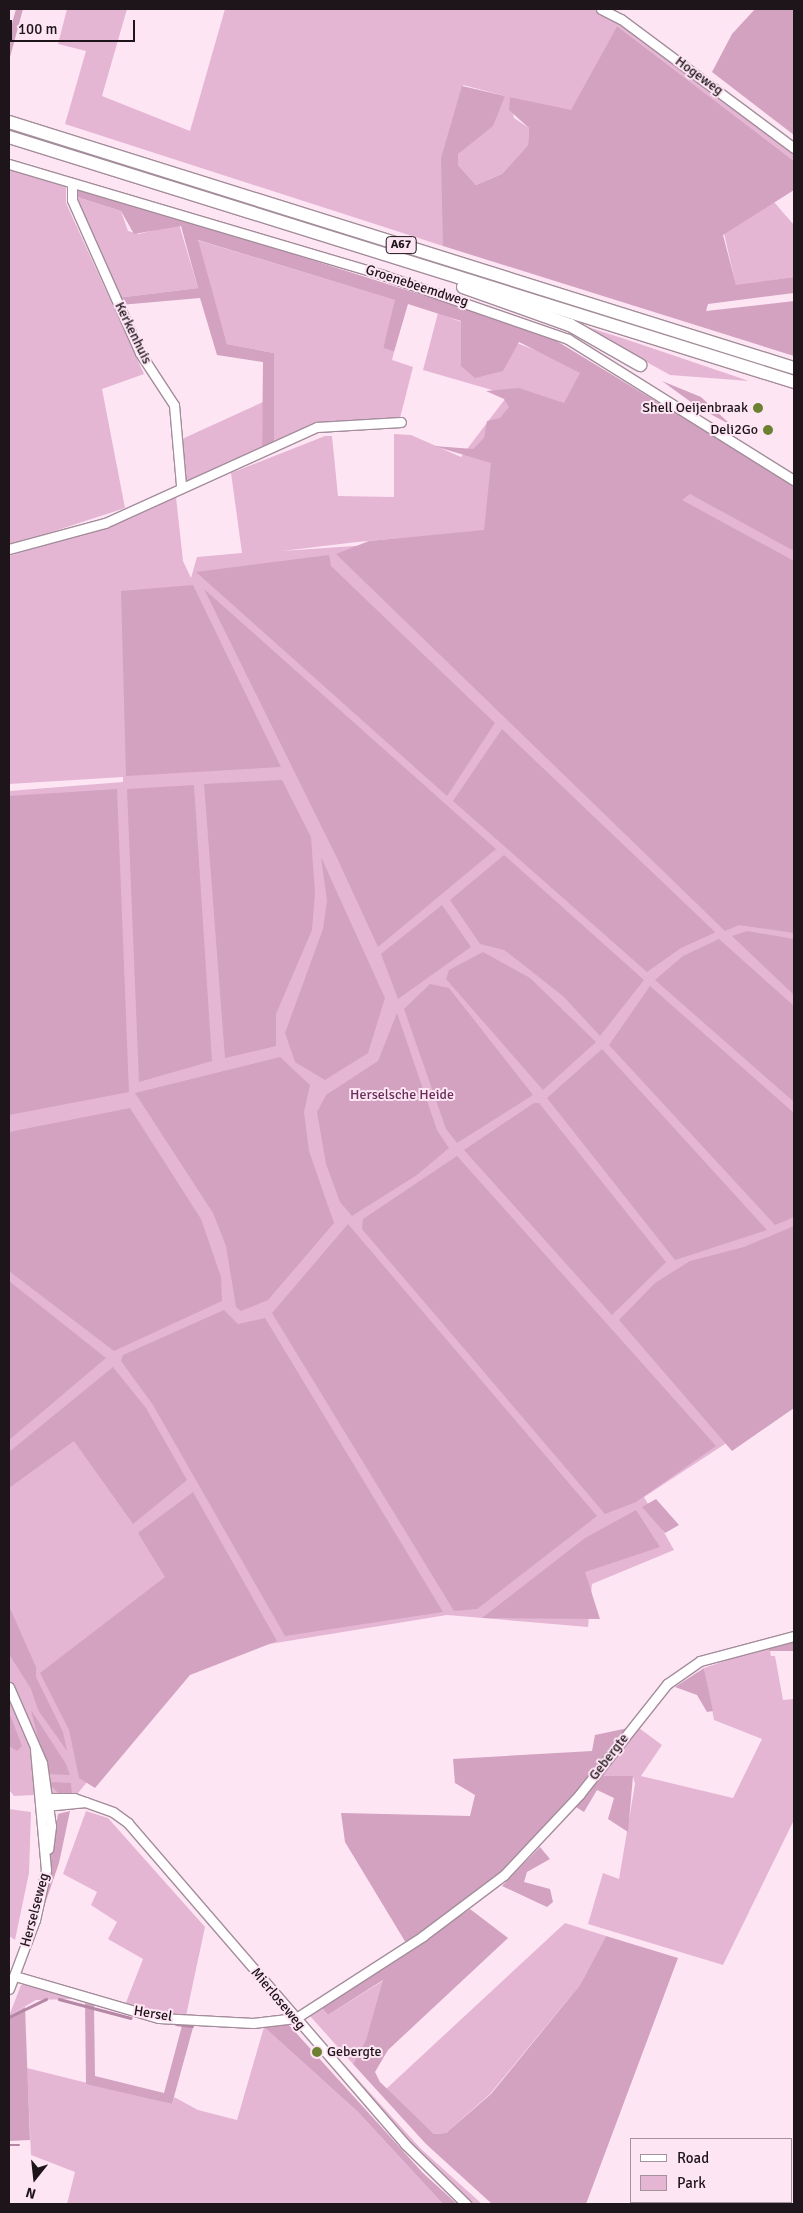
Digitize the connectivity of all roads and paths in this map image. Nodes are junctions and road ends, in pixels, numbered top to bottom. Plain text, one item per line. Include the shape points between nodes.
1 (601, 9) edge
2 (9, 122) edge
3 (9, 137) edge
4 (794, 148) edge
5 (9, 164) edge
6 (72, 183) junction
7 (392, 256) junction
8 (640, 364) dead end
9 (794, 368) edge
10 (794, 382) edge
11 (401, 422) dead end
12 (794, 480) edge
13 (181, 486) junction
14 (9, 549) edge
15 (794, 1636) edge
16 (9, 1687) edge
17 (47, 1803) junction
18 (15, 1976) junction
19 (9, 1989) edge
20 (296, 2018) junction
21 (466, 2204) edge

1 - 4 street, Hogeweg via 621,19
2 - 9 highway, A67
3 - 7 highway, A67
5 - 6 street, Groenebeemdweg
6 - 12 street, Groenebeemdweg via 383,275 568,339
6 - 13 street, Kerkenhuis via 72,200 140,353 174,405
7 - 8 highway, A67 via 570,325
7 - 10 highway, A67
11 - 13 street via 316,427
13 - 14 street via 105,523
15 - 20 street, Gebergte via 700,1662 667,1684 579,1795 504,1875 424,1936
16 - 17 street, Herselseweg via 36,1749
17 - 18 street, Herselseweg via 46,1857 35,1920
17 - 20 street, Mierloseweg via 86,1802 128,1823
18 - 19 street, Herselseweg
18 - 20 street, Hersel via 159,2018 252,2023
20 - 21 street, Mierloseweg via 405,2144

